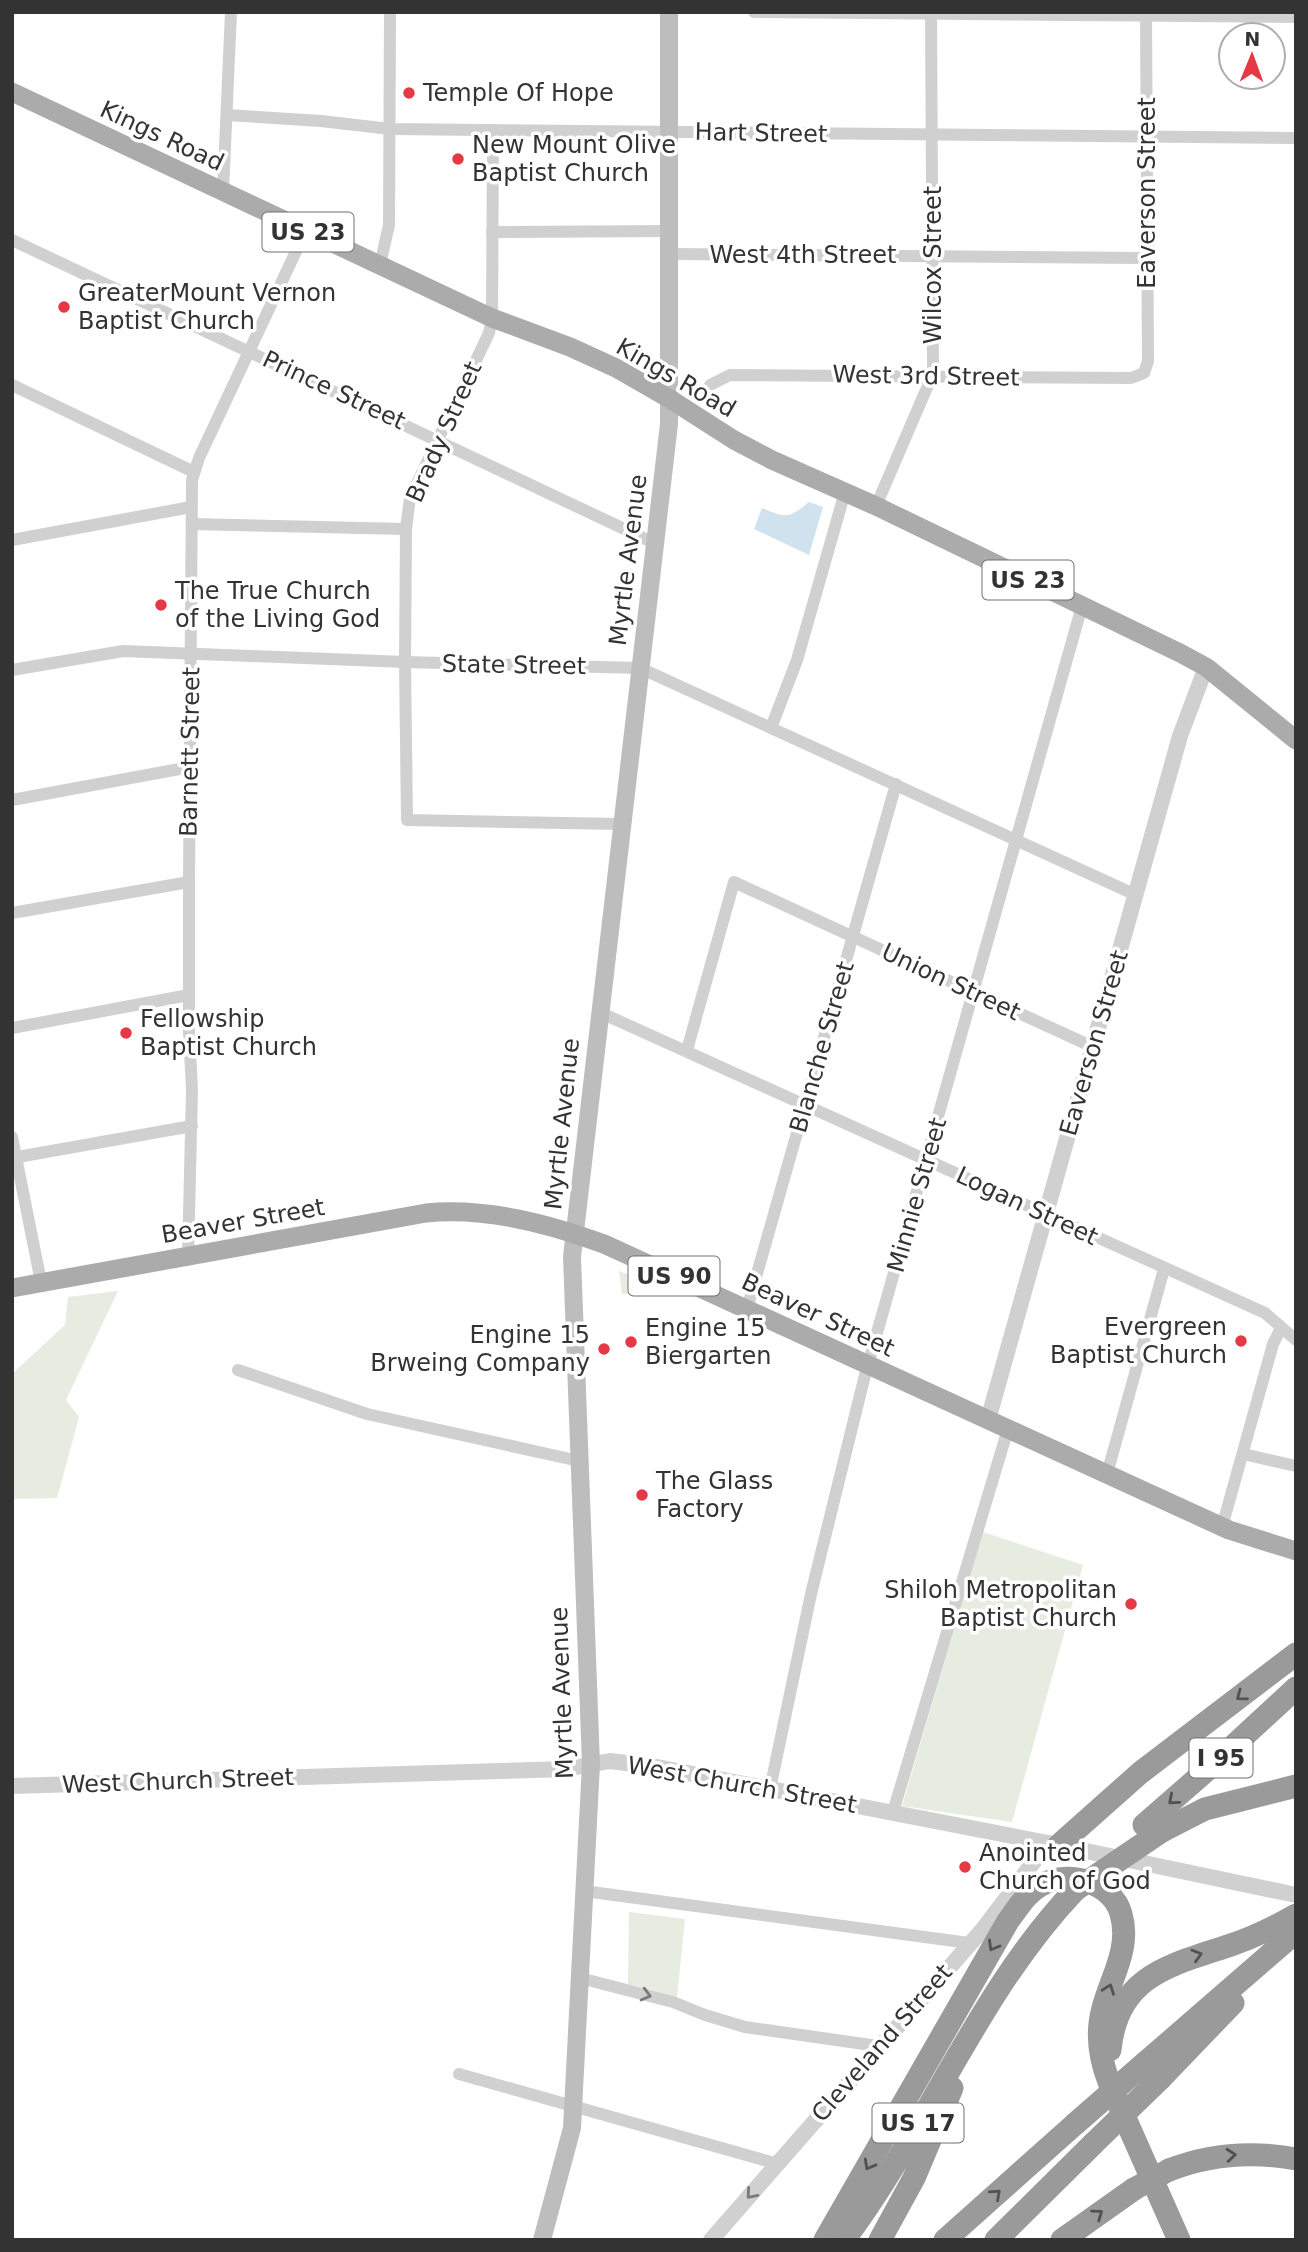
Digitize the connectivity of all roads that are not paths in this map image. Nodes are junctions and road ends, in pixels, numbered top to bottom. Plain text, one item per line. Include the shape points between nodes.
1 (231, 12) edge
2 (390, 12) edge
3 (669, 12) edge
4 (754, 12) edge
5 (931, 13) edge
6 (1146, 14) edge
7 (1296, 17) edge
8 (12, 92) edge
9 (228, 115) junction
10 (390, 129) junction
11 (493, 130) junction
12 (669, 132) junction
13 (933, 135) junction
14 (1147, 137) junction
15 (1296, 138) edge
16 (223, 192) junction
17 (306, 230) junction
18 (669, 231) junction
19 (492, 232) junction
20 (12, 240) edge
21 (670, 254) junction
22 (932, 256) junction
23 (1146, 258) junction
24 (380, 265) junction
25 (492, 318) junction
26 (250, 351) junction
27 (1144, 373) joint
28 (932, 376) junction
29 (12, 385) edge
30 (710, 385) dead end
31 (670, 399) junction
32 (437, 439) junction
33 (194, 472) junction
34 (845, 492) junction
35 (876, 506) junction
36 (191, 507) junction
37 (192, 524) junction
38 (406, 529) junction
39 (12, 540) edge
40 (654, 542) junction
41 (1082, 606) junction
42 (191, 654) junction
43 (405, 662) junction
44 (1206, 667) junction
45 (640, 668) junction
46 (12, 670) edge
47 (771, 728) junction
48 (1296, 740) edge
49 (190, 767) junction
50 (896, 784) junction
51 (12, 800) edge
52 (622, 824) junction
53 (1017, 840) junction
54 (189, 882) junction
55 (1136, 895) junction
56 (12, 914) edge
57 (853, 937) junction
58 (972, 992) junction
59 (189, 995) junction
60 (599, 1012) junction
61 (12, 1028) edge
62 (1093, 1047) junction
63 (687, 1050) junction
64 (805, 1104) junction
65 (192, 1125) junction
66 (12, 1137) edge
67 (14, 1157) edge
68 (927, 1160) junction
69 (1044, 1214) junction
70 (574, 1233) junction
71 (188, 1256) junction
72 (1164, 1269) junction
73 (41, 1282) junction
74 (12, 1288) edge
75 (747, 1309) junction
76 (1280, 1328) junction
77 (1296, 1340) edge
78 (868, 1365) junction
79 (238, 1370) dead end
80 (988, 1420) junction
81 (1008, 1429) junction
82 (1243, 1454) junction
83 (579, 1461) junction
84 (1296, 1466) edge
85 (1107, 1474) junction
86 (1222, 1527) junction
87 (1296, 1551) edge
88 (1296, 1654) edge
89 (1296, 1688) edge
90 (591, 1763) junction
91 (12, 1786) edge
92 (1296, 1786) edge
93 (770, 1789) junction
94 (894, 1812) junction
95 (1153, 1828) junction
96 (1053, 1844) junction
97 (584, 1891) junction
98 (1295, 1919) edge
99 (969, 1943) junction
100 (580, 1978) junction
101 (989, 2005) junction
102 (878, 2046) junction
103 (1153, 2071) junction
104 (459, 2074) dead end
105 (1117, 2102) junction
106 (573, 2107) junction
107 (1296, 2159) edge
108 (778, 2164) junction
109 (542, 2240) edge
110 (710, 2240) edge
111 (825, 2240) edge
112 (844, 2240) edge
113 (880, 2240) edge
114 (945, 2240) edge
115 (996, 2240) edge
116 (1062, 2240) edge
117 (1179, 2240) edge

1 - 9 street
2 - 10 street
3 - 12 main road, Myrtle Avenue
4 - 5 street
5 - 6 street
5 - 13 street, Wilcox Street
6 - 7 street
6 - 14 street, Eaverson Street
8 - 16 main road, Kings Road / US 23
9 - 10 street, Hart Street
9 - 16 street
10 - 11 street, Hart Street
10 - 24 street via 388,225
11 - 12 street, Hart Street
11 - 19 street, Brady Street
12 - 13 street, Hart Street
12 - 18 main road, Myrtle Avenue
13 - 14 street, Hart Street
13 - 22 street, Wilcox Street
14 - 15 street, Hart Street
14 - 23 street, Eaverson Street
16 - 17 main road, Kings Road / US 23
17 - 24 main road, Kings Road / US 23
17 - 26 street, Barnett Street
18 - 19 street
18 - 21 main road, Myrtle Avenue
19 - 25 street, Brady Street
20 - 26 street, Prince Street
21 - 22 street, West 4th Street
21 - 31 main road, Myrtle Avenue
22 - 23 street, West 4th Street
22 - 28 street, Wilcox Street
23 - 27 street, Eaverson Street via 1148,361
24 - 25 main road, Kings Road / US 23
25 - 31 main road, Kings Road / US 23 via 570,347
25 - 32 street, Brady Street
26 - 32 street, Prince Street
26 - 33 street, Barnett Street
27 - 28 street, West 3rd Street via 1131,378
28 - 30 street, West 3rd Street via 730,375
28 - 35 street, Wilcox Street
29 - 33 street
31 - 34 main road, Kings Road / US 23 via 745,446
31 - 40 main road, Myrtle Avenue
32 - 38 street, Brady Street via 410,498
32 - 40 street, Prince Street
33 - 36 street, Barnett Street
34 - 35 main road, Kings Road / US 23
34 - 47 street via 797,660
35 - 41 main road, Kings Road / US 23
36 - 37 street, Barnett Street
36 - 39 street
37 - 38 street
37 - 42 street, Barnett Street
38 - 43 street, Brady Street
40 - 45 main road, Myrtle Avenue
41 - 44 main road, Kings Road / US 23
41 - 53 street, Minnie Street
42 - 43 street, State Street
42 - 46 street, State Street via 123,651
42 - 49 street, Barnett Street
43 - 45 street, State Street
43 - 52 street, Brady Street via 407,820
44 - 48 main road, Kings Road / US 23
44 - 55 street, Eaverson Street via 1180,736
45 - 47 street, State Street
45 - 52 main road, Myrtle Avenue
47 - 50 street, State Street
49 - 51 street
49 - 54 street, Barnett Street
50 - 53 street, State Street
50 - 57 street, Blanche Street
52 - 60 main road, Myrtle Avenue
53 - 55 street, State Street
53 - 58 street, Minnie Street
54 - 56 street
54 - 59 street, Barnett Street
55 - 62 street, Eaverson Street
57 - 58 street, Union Street
57 - 63 street, Union Street via 734,882
57 - 64 street, Blanche Street
58 - 62 street, Union Street
58 - 68 street, Minnie Street
59 - 61 street
59 - 65 street, Barnett Street
60 - 63 street, Logan Street
60 - 70 main road, Myrtle Avenue
62 - 69 street, Eaverson Street
63 - 64 street, Logan Street
64 - 68 street, Logan Street
64 - 75 street, Blanche Street
65 - 67 street
65 - 71 street, Barnett Street
66 - 67 street
67 - 73 street
68 - 69 street, Logan Street
68 - 78 street, Minnie Street
69 - 72 street, Logan Street
69 - 80 street, Eaverson Street
70 - 71 main road, Beaver Street / US 90 via 482,1213 439,1212
70 - 75 main road, Beaver Street / US 90
70 - 83 main road, Myrtle Avenue
71 - 73 main road, Beaver Street / US 90
72 - 76 street, Logan Street via 1265,1313
72 - 85 street
73 - 74 main road, Beaver Street / US 90
75 - 78 main road, Beaver Street / US 90
76 - 77 street, Logan Street
76 - 82 street
78 - 80 main road, Beaver Street / US 90
78 - 93 street, Minnie Street via 811,1594
79 - 83 street via 367,1415
80 - 81 main road, Beaver Street / US 90
81 - 85 main road, Beaver Street / US 90
81 - 94 street
82 - 84 street
82 - 86 street
83 - 90 main road, Myrtle Avenue
85 - 86 main road, Beaver Street / US 90
86 - 87 main road, Beaver Street / US 90
88 -> 96 highway
89 -> 95 highway, I 95
90 - 91 street, West Church Street via 566,1769
90 - 93 street, West Church Street via 657,1767
90 - 97 main road, Myrtle Avenue
92 - 95 highway via 1205,1808
93 - 94 street, West Church Street
94 - 96 street, West Church Street
95 - 101 highway, bridge via 1074,1890 1023,1952
96 - 98 street, West Church Street
96 - 99 street, Cleveland Street
97 - 99 street
97 - 100 main road, Myrtle Avenue
98 - 103 highway
105 -> 98 highway via 1110,2068 1113,2031 1122,2009 1141,1984 1168,1966
99 - 102 street, Cleveland Street
100 -> 102 street via 745,2027
100 - 106 main road, Myrtle Avenue
101 - 112 highway, US 17
101 - 113 highway via 924,2159
102 - 108 street, Cleveland Street
114 -> 103 highway, bridge via 1075,2124
103 - 115 highway, bridge via 1093,2144
104 - 106 street
105 -> 111 highway via 1102,2064 1099,2035 1102,2009 1122,1951 1120,1910 1108,1892 1096,1885 1053,1880 1029,1894 1008,1921
105 - 117 highway
106 - 108 street
106 - 109 main road, Myrtle Avenue via 565,2159
116 -> 107 highway, bridge via 1169,2170 1237,2155
108 -> 110 street, Cleveland Street

